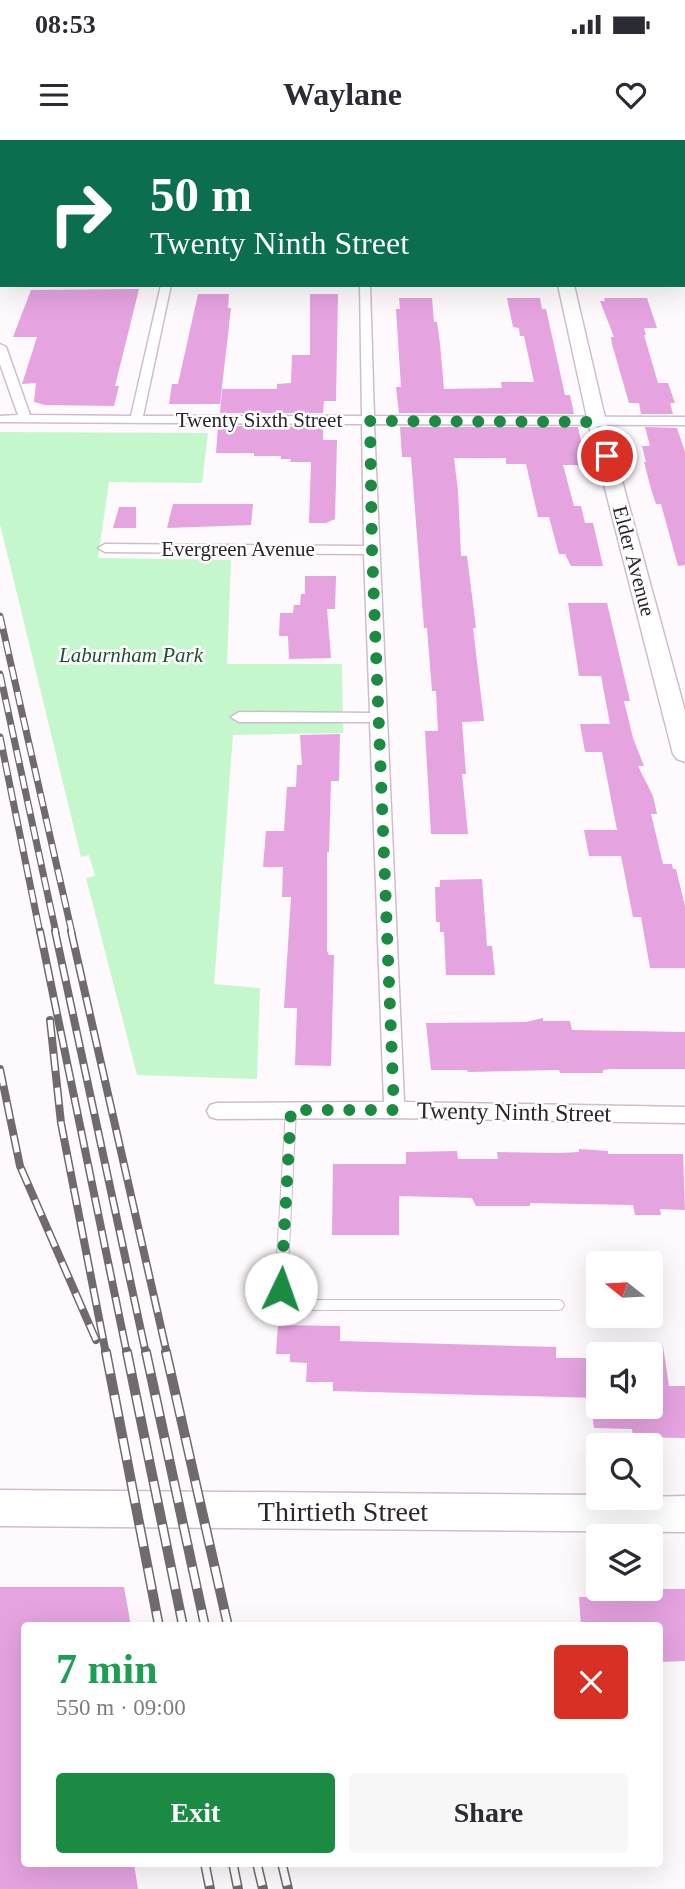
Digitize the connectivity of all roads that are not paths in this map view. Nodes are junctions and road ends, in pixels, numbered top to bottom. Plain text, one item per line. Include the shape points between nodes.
1 (166, 287) edge
2 (365, 287) edge
3 (566, 287) edge
4 (0, 346) edge
5 (1, 419) edge
6 (25, 419) junction
7 (136, 419) junction
8 (370, 421) junction
9 (685, 421) edge
10 (597, 422) junction
11 (105, 548) dead end
12 (372, 550) junction
13 (380, 716) junction
14 (239, 717) dead end
15 (685, 754) edge
16 (291, 1110) junction
17 (394, 1110) junction
18 (217, 1111) dead end
19 (685, 1115) edge
20 (558, 1305) dead end
21 (0, 1508) edge
22 (685, 1514) edge

1 - 7 street
2 - 8 street
3 - 10 street, Elder Avenue
4 - 6 street
5 - 6 street, Twenty Sixth Street
6 - 7 street, Twenty Sixth Street
7 - 8 street, Twenty Sixth Street
8 - 10 street, Twenty Sixth Street
8 - 12 street
9 - 10 street, Twenty Sixth Street
10 - 15 street, Elder Avenue
11 - 12 street, Evergreen Avenue
12 - 13 street
13 - 14 street
13 - 17 street
16 - 17 street, Twenty Ninth Street
16 - 18 street, Twenty Ninth Street
16 - 20 lane via 281,1289 304,1305
17 - 19 street, Twenty Ninth Street
21 - 22 street, Thirtieth Street

